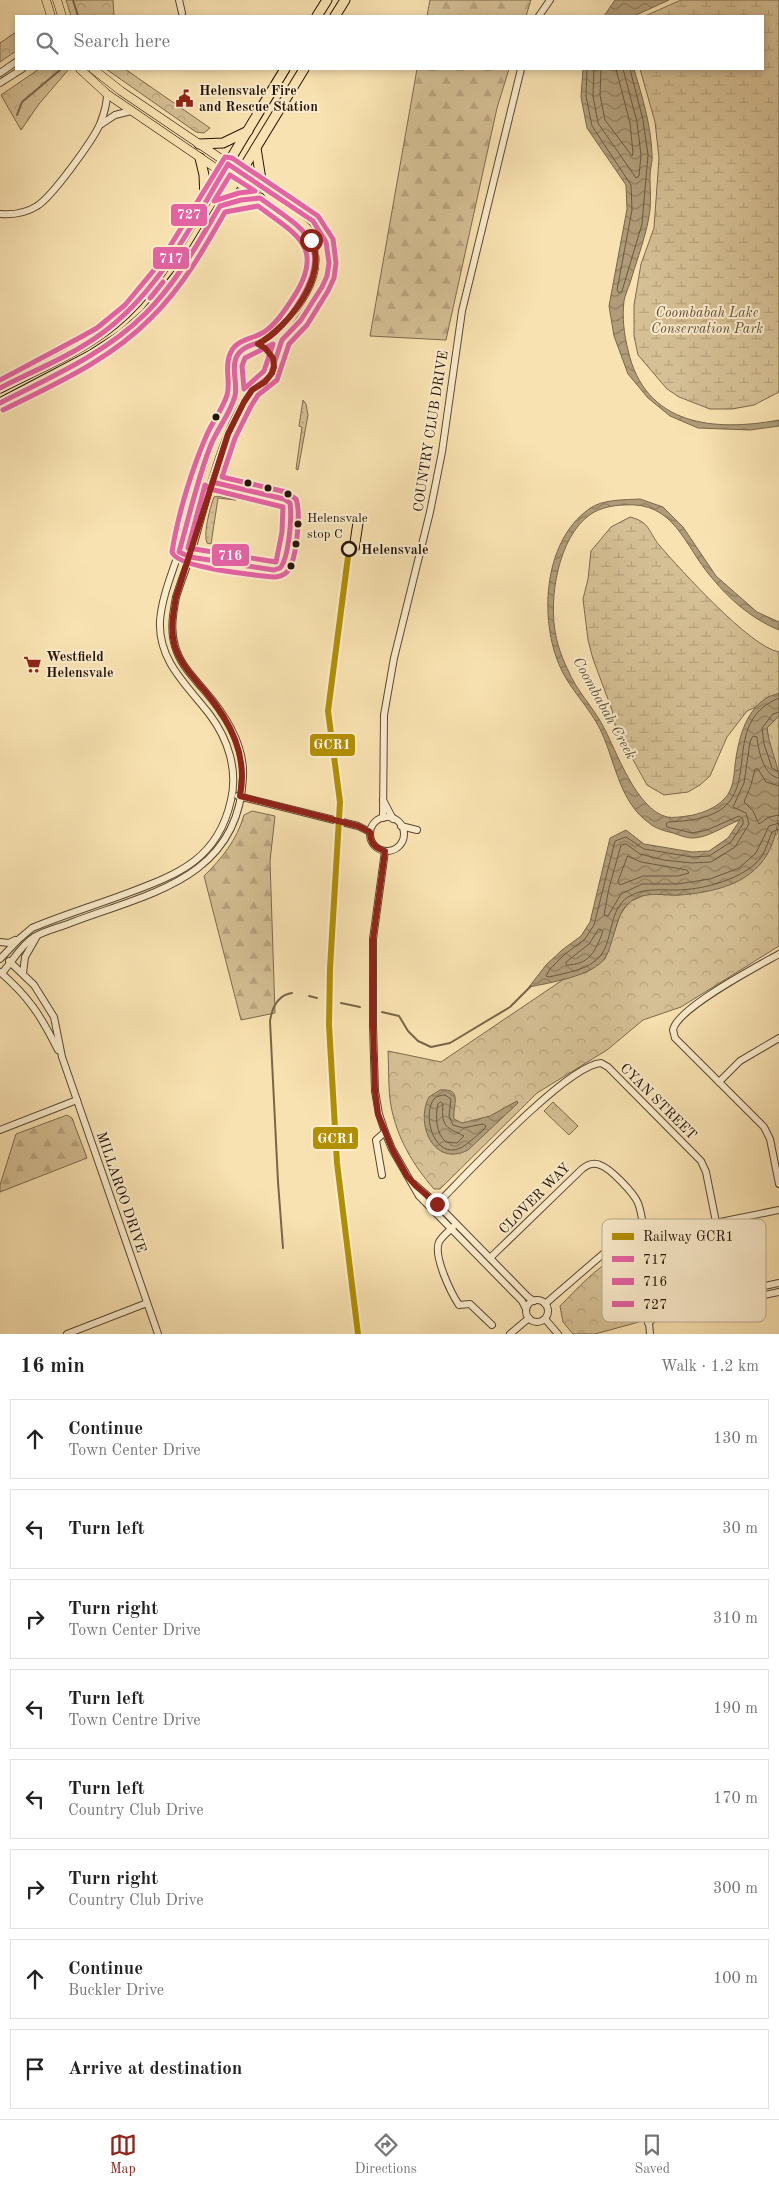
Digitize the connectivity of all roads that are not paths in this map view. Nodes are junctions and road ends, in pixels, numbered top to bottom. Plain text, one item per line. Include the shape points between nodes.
1 (46, 0) edge
2 (57, 0) edge
3 (179, 0) edge
4 (326, 0) edge
5 (345, 0) edge
6 (550, 0) edge
7 (182, 13) dead end
8 (51, 15) edge
9 (62, 15) edge
10 (318, 15) edge
11 (336, 15) edge
12 (540, 15) edge
13 (15, 63) edge
14 (20, 70) edge
15 (81, 70) edge
16 (94, 70) edge
17 (284, 70) edge
18 (303, 70) edge
19 (521, 70) edge
20 (0, 73) edge
21 (0, 83) edge
22 (107, 94) junction
23 (131, 111) junction
24 (100, 125) junction
25 (248, 131) junction
26 (198, 144) junction
27 (256, 148) junction
28 (200, 158) junction
29 (228, 164) junction
30 (242, 173) junction
31 (222, 174) junction
32 (236, 182) junction
33 (262, 186) junction
34 (260, 198) junction
35 (206, 200) junction
36 (220, 206) junction
37 (0, 214) edge
38 (258, 344) junction
39 (274, 362) junction
40 (237, 377) junction
41 (259, 385) junction
42 (0, 388) edge
43 (1, 403) edge
44 (199, 479) junction
45 (212, 482) junction
46 (232, 795) junction
47 (240, 796) junction
48 (382, 799) junction
49 (383, 818) junction
50 (393, 819) junction
51 (373, 824) junction
52 (358, 826) junction
53 (401, 826) junction
54 (370, 832) junction
55 (403, 835) junction
56 (385, 851) junction
57 (66, 916) junction
58 (91, 916) junction
59 (38, 935) junction
60 (19, 939) junction
61 (0, 942) edge
62 (779, 954) edge
63 (1, 956) edge
64 (11, 963) junction
65 (1, 973) edge
66 (23, 973) junction
67 (779, 1039) edge
68 (62, 1058) junction
69 (719, 1082) junction
70 (77, 1100) junction
71 (0, 1130) edge
72 (385, 1132) junction
73 (382, 1175) dead end
74 (407, 1176) junction
75 (779, 1184) edge
76 (437, 1204) junction
77 (779, 1210) edge
78 (641, 1219) edge
79 (715, 1219) edge
80 (732, 1219) edge
81 (456, 1224) junction
82 (451, 1229) junction
83 (602, 1255) edge
84 (490, 1258) junction
85 (779, 1283) edge
86 (766, 1286) edge
87 (779, 1292) edge
88 (766, 1295) edge
89 (534, 1301) junction
90 (147, 1302) junction
91 (545, 1304) junction
92 (526, 1309) junction
93 (528, 1318) junction
94 (545, 1318) junction
95 (648, 1323) edge
96 (492, 1325) dead end
97 (67, 1334) edge
98 (158, 1334) edge
99 (510, 1334) edge
100 (558, 1334) edge
101 (650, 1334) edge

1 - 8 main road
2 - 9 main road
3 - 7 street
4 - 10 highway
5 - 11 highway
6 - 12 street
13 - 20 street
14 - 21 street
15 - 22 main road
16 - 26 main road
17 - 25 highway
18 - 27 highway
19 - 48 street, COUNTRY CLUB DRIVE via 462,311 440,461 394,658 384,715
22 - 23 main road
22 - 24 street
23 - 24 street via 115,115
23 - 28 main road
24 - 37 street via 54,191 44,200 31,209
25 - 26 highway via 223,143
25 - 29 highway
26 - 29 main road
27 - 30 highway
27 - 33 highway
28 - 31 main road
28 - 35 highway
29 - 30 main road
29 - 31 highway
30 - 32 highway
30 - 33 street
31 - 32 main road
31 - 35 highway
32 - 34 street
32 - 36 highway
33 - 39 street via 312,221 323,235 329,256 325,281 301,320 282,340
34 - 36 highway
34 - 38 street via 306,234 317,257 313,278 294,309 274,333
35 - 42 highway via 155,282 123,316 84,344
36 - 43 highway via 172,284 134,325 93,354
38 - 39 street via 269,352
38 - 40 street via 247,346 237,355 234,366
39 - 41 street via 270,376
40 - 41 street via 245,384
40 - 44 street via 235,397 215,435
41 - 45 street via 244,402 228,434
44 - 45 street
44 - 46 street via 163,600 161,638 173,670 209,714 228,746 232,763
45 - 47 street via 176,597 172,626 174,646 185,668 221,712 236,740 243,774
46 - 47 street
46 - 57 street via 217,836 187,868
47 - 52 street
47 - 58 street via 226,837 200,868 168,887
48 - 49 street, COUNTRY CLUB DRIVE
48 - 50 street
49 - 50 street
49 - 51 street
50 - 53 street
51 - 52 street
51 - 54 street
52 - 54 street
53 - 55 street
53 - 55 street via 417,830
54 - 56 street via 372,842
55 - 56 street via 397,847
56 - 72 street via 373,939 373,1026 375,1091 378,1114
57 - 58 street via 72,919 86,914
57 - 60 street via 32,928
58 - 59 street
59 - 64 street
59 - 66 street via 25,957
60 - 61 street
60 - 63 street
62 - 69 street via 698,1001 674,1024 676,1038
63 - 64 street, MILLAROO DRIVE
64 - 65 street
64 - 66 street, MILLAROO DRIVE
65 - 68 street, MILLAROO DRIVE via 22,990 39,1013
66 - 68 street, MILLAROO DRIVE via 54,1017
67 - 69 street via 740,1061
68 - 70 street, MILLAROO DRIVE
69 - 75 street via 764,1127 770,1139
70 - 71 street
70 - 90 street, MILLAROO DRIVE
72 - 73 street via 376,1140
72 - 74 street
74 - 76 street
74 - 82 street via 419,1196
76 - 79 street, CYAN STREET via 551,1092 590,1066 600,1063 608,1067 701,1161
76 - 81 street
77 - 80 street
78 - 84 street, CLOVER WAY via 632,1194 605,1168 593,1164 582,1169
81 - 82 street
81 - 84 street
82 - 92 street via 522,1301
82 - 96 street via 438,1247 447,1287 459,1305 470,1304
83 - 91 street
84 - 89 street
85 - 86 street
87 - 88 street
89 - 91 street
89 - 92 street
90 - 97 street
90 - 98 street, MILLAROO DRIVE
91 - 94 street via 548,1309
92 - 93 street
93 - 94 street via 535,1322
93 - 99 street
94 - 100 street
95 - 101 street

